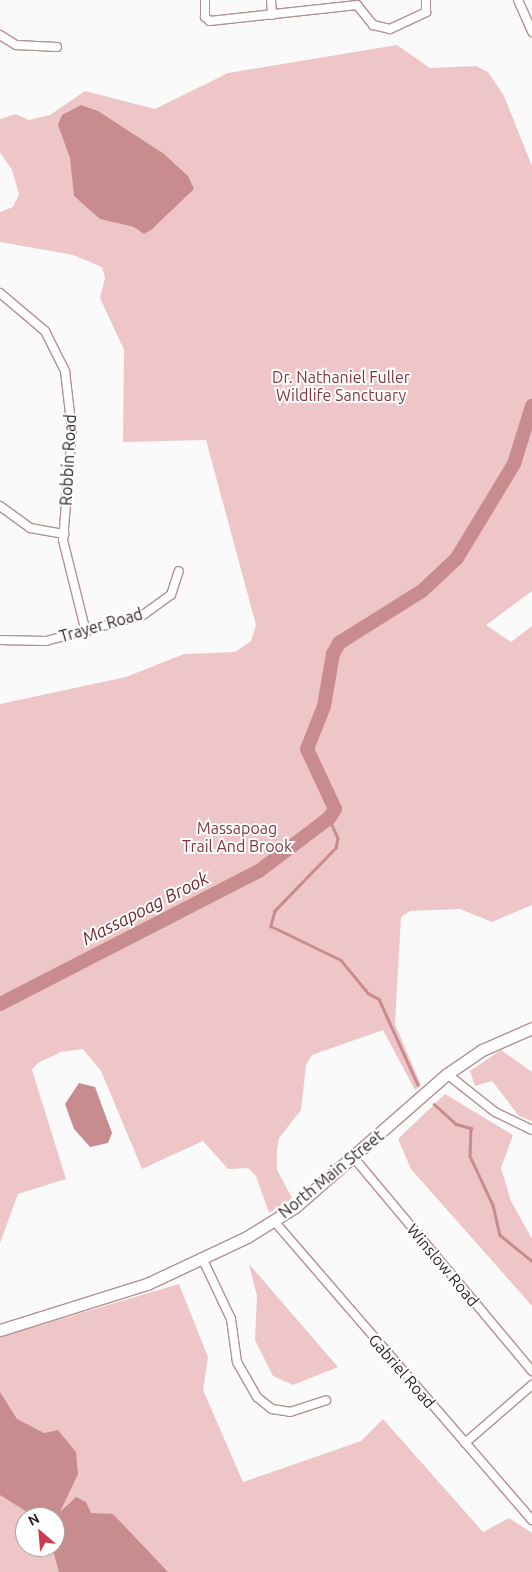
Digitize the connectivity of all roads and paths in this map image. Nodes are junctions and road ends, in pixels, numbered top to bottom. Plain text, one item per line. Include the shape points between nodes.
1 (204, 0) edge
2 (271, 0) edge
3 (426, 0) edge
4 (518, 0) edge
5 (357, 2) edge
6 (272, 15) junction
7 (532, 32) edge
8 (0, 35) edge
9 (57, 47) dead end
10 (0, 293) edge
11 (0, 506) edge
12 (64, 534) junction
13 (180, 571) dead end
14 (86, 632) junction
15 (0, 640) edge
16 (532, 1028) edge
17 (447, 1074) junction
18 (532, 1130) edge
19 (354, 1158) junction
20 (274, 1221) junction
21 (203, 1260) junction
22 (0, 1330) edge
23 (532, 1371) edge
24 (532, 1385) edge
25 (326, 1400) dead end
26 (464, 1443) junction
27 (532, 1520) edge

1 - 6 street via 207,20
2 - 6 street
3 - 5 street via 426,12 390,29 373,25
4 - 7 street
5 - 6 street
8 - 9 street via 16,45
10 - 12 street, Robbin Road via 45,332 65,371 72,431
11 - 12 street via 30,528
12 - 14 street, Robbin Road
13 - 14 street, Trayer Road via 171,595 160,606
14 - 15 street, Trayer Road via 46,641
16 - 17 main road, North Main Street via 482,1050
17 - 18 street via 495,1112
17 - 19 main road, North Main Street
19 - 20 main road, North Main Street
19 - 23 street, Winslow Road
20 - 21 main road, North Main Street
20 - 26 street, Gabriel Road
21 - 22 main road, North Main Street via 147,1284
21 - 25 street via 231,1319 237,1362 257,1397 272,1410 290,1412
24 - 26 street
26 - 27 street, Gabriel Road

